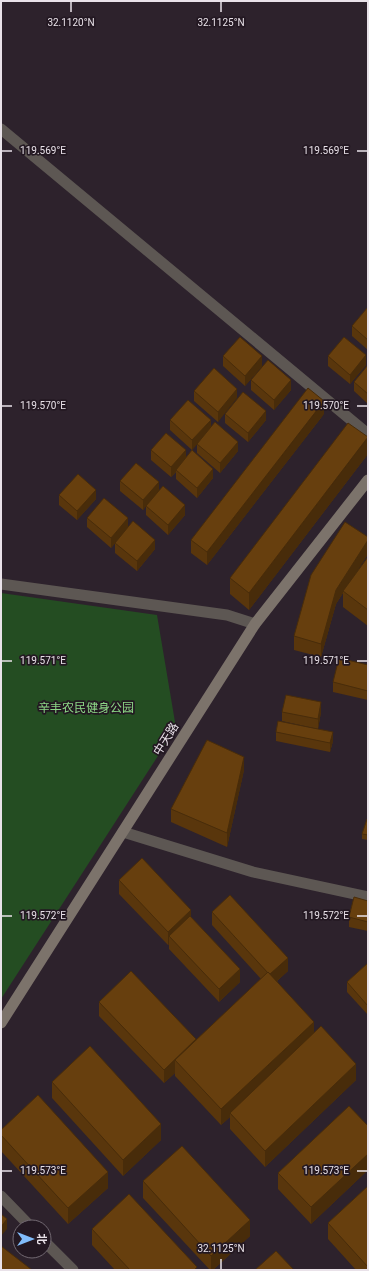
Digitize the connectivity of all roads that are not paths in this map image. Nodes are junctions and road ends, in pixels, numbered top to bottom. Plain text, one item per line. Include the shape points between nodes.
1 (1, 129) edge
2 (368, 434) edge
3 (368, 480) edge
4 (1, 584) edge
5 (255, 624) junction
6 (123, 832) junction
7 (368, 897) edge
8 (1, 1023) edge
9 (1, 1196) edge
10 (23, 1219) edge
11 (52, 1249) edge
12 (73, 1270) edge

1 - 2 street
3 - 5 main road, 中天路
4 - 5 street via 226,615
5 - 6 main road, 中天路
6 - 7 street via 253,872
6 - 8 main road, 中天路
9 - 10 street
11 - 12 street

